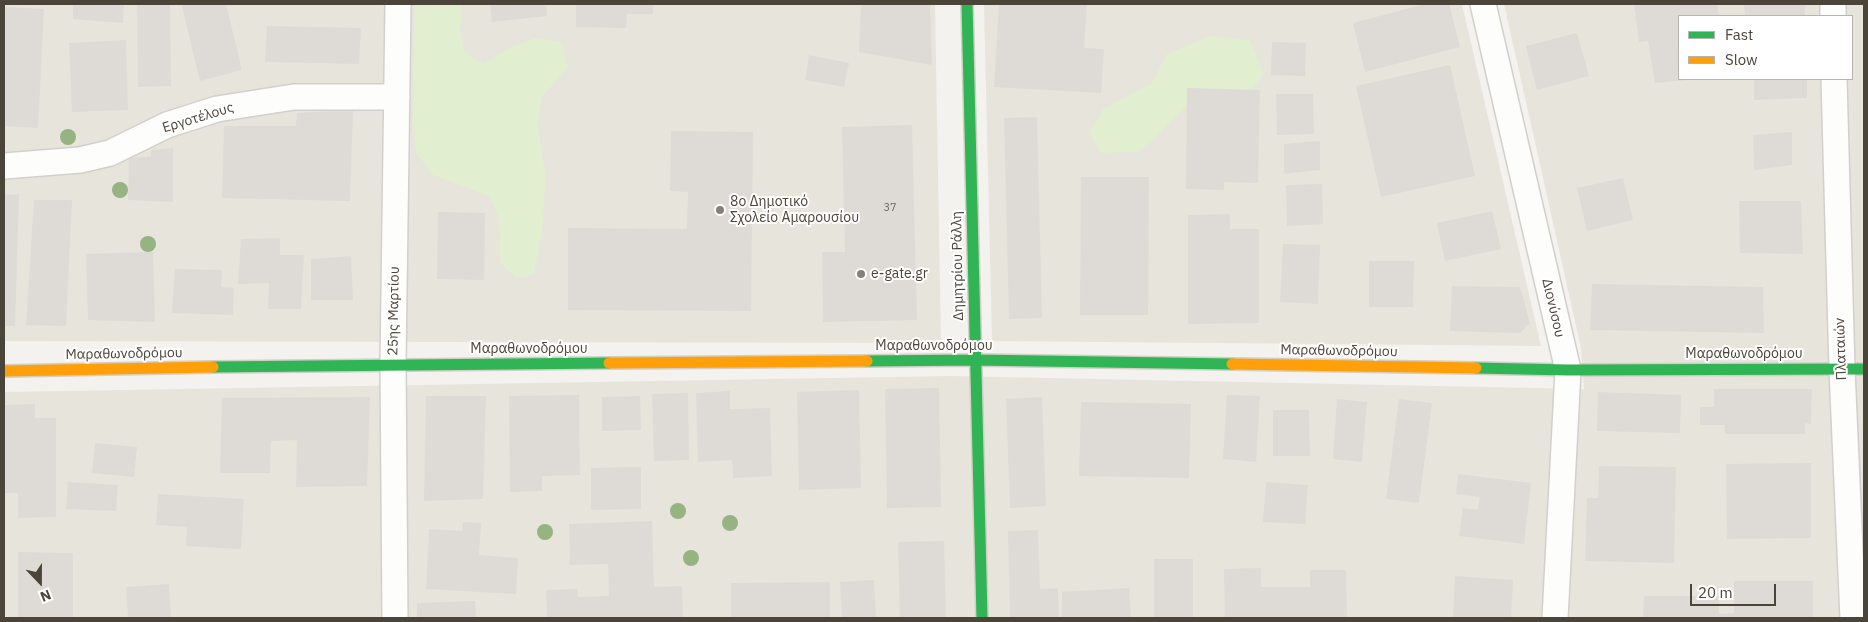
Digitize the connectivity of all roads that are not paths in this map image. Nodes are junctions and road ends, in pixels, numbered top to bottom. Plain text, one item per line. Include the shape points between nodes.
1 (398, 4) edge
2 (966, 4) edge
3 (1483, 4) edge
4 (1834, 80) edge
5 (397, 97) junction
6 (4, 166) edge
7 (975, 360) junction
8 (393, 364) junction
9 (1568, 370) junction
10 (1853, 370) edge
11 (4, 371) edge
12 (396, 618) edge
13 (982, 618) edge
14 (1555, 618) edge
15 (1853, 618) edge

1 - 5 street, 25ης Μαρτίου
2 - 7 street, Δημητρίου Ράλλη
3 - 9 street, Διονύσου
4 - 10 street, Πλαταιών
5 - 6 street, Εργοτέλους via 294,97 217,109 167,126 110,153 80,160
5 - 8 street, 25ης Μαρτίου
7 - 8 street, Μαραθωνοδρόμου
7 - 9 street, Μαραθωνοδρόμου
7 - 13 street, Δημητρίου Ράλλη
8 - 11 street, Μαραθωνοδρόμου
8 - 12 street, 25ης Μαρτίου
9 - 10 street, Μαραθωνοδρόμου
9 - 14 street, Διονύσου
10 - 15 street, Πλαταιών

